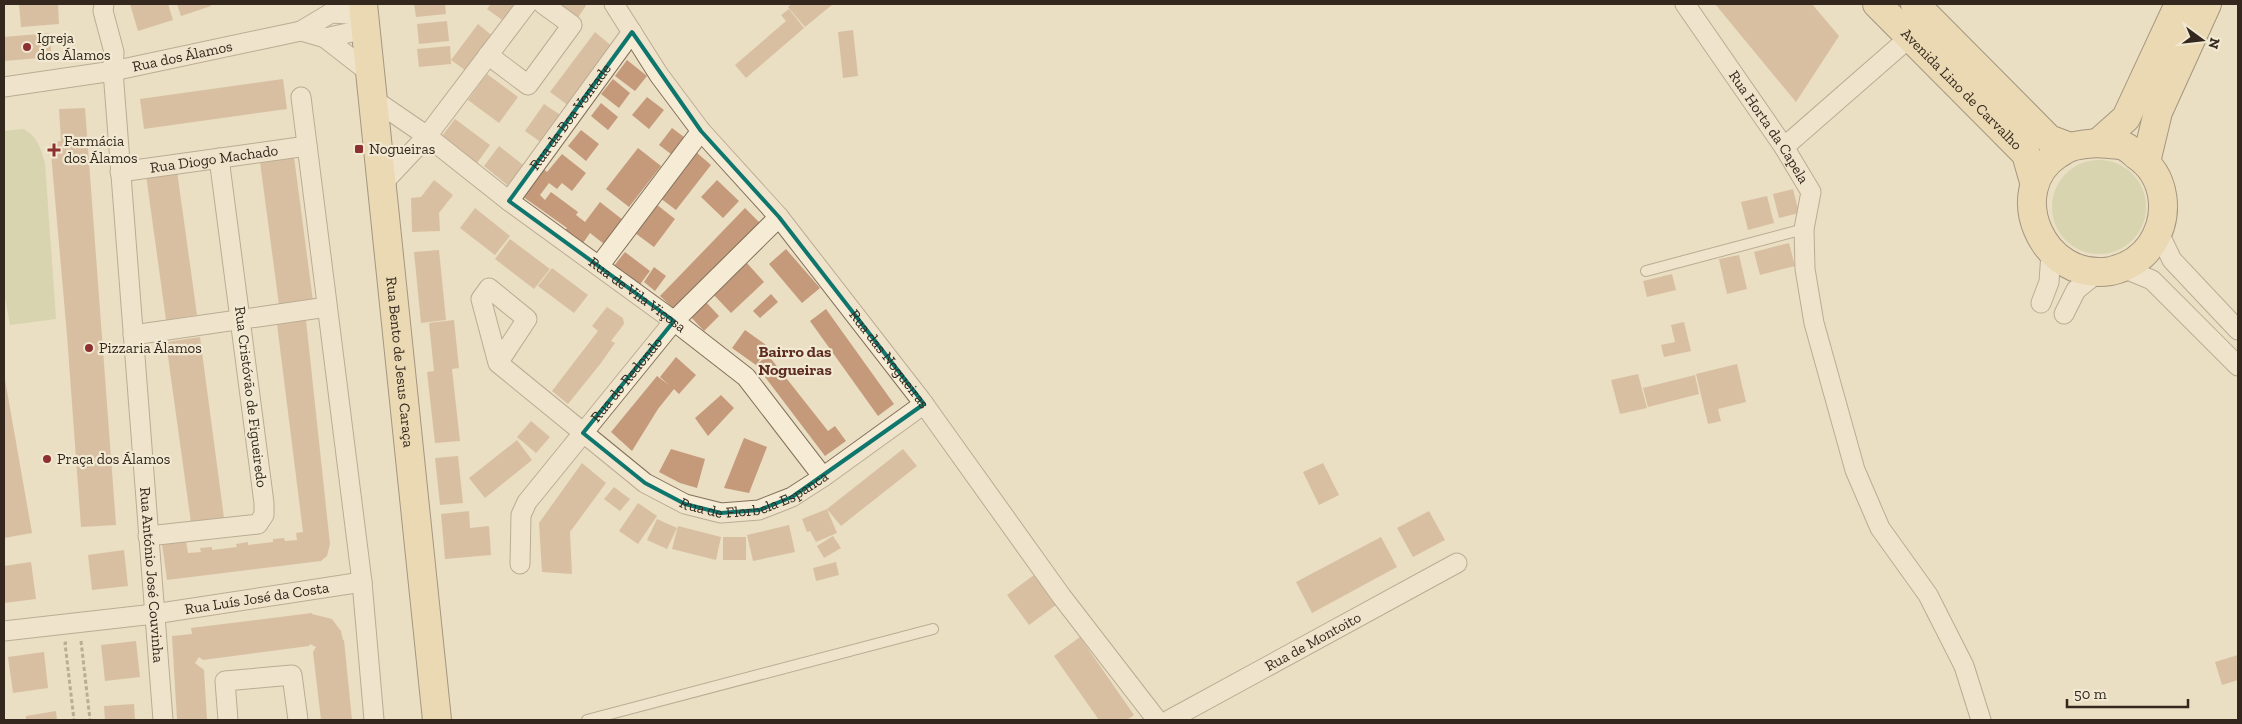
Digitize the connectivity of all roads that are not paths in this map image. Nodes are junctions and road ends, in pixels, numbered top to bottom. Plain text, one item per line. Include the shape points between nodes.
1 (104, 4) edge
2 (527, 4) edge
3 (543, 4) edge
4 (614, 4) edge
5 (1685, 4) edge
6 (1877, 4) edge
7 (1916, 4) edge
8 (2179, 4) edge
9 (2207, 4) edge
10 (335, 8) edge
11 (364, 12) edge
12 (301, 31) junction
13 (632, 32) junction
14 (1910, 37) junction
15 (325, 38) junction
16 (488, 55) junction
17 (113, 72) junction
18 (371, 86) junction
19 (4, 87) edge
20 (302, 97) dead end
21 (701, 131) junction
22 (427, 136) junction
23 (2098, 143) junction
24 (307, 146) junction
25 (1784, 146) junction
26 (2070, 147) junction
27 (219, 158) junction
28 (2146, 162) junction
29 (120, 172) junction
30 (2034, 182) junction
31 (382, 184) junction
32 (509, 201) junction
33 (779, 217) junction
34 (1804, 229) junction
35 (2159, 233) junction
36 (2051, 253) junction
37 (599, 266) junction
38 (1646, 271) dead end
39 (2110, 271) junction
40 (2041, 303) dead end
41 (327, 308) junction
42 (2064, 314) dead end
43 (241, 319) junction
44 (674, 321) junction
45 (2238, 330) edge
46 (133, 335) junction
47 (498, 364) dead end
48 (2238, 366) edge
49 (924, 404) junction
50 (583, 433) junction
51 (823, 477) junction
52 (148, 536) junction
53 (1457, 563) dead end
54 (520, 564) dead end
55 (362, 582) junction
56 (154, 614) junction
57 (932, 629) dead end
58 (4, 631) edge
59 (162, 720) edge
60 (228, 720) edge
61 (298, 720) edge
62 (374, 720) edge
63 (437, 720) edge
64 (587, 720) edge
65 (1157, 720) edge
66 (1169, 720) edge
67 (1981, 720) edge

1 - 17 street, Rua António José Couvinha via 114,52
2 - 16 street
3 - 16 street via 572,25 528,84
4 - 13 street, Rua das Nogueiras
5 - 25 street, Rua Horta da Capela
6 - 14 main road, Avenida Lino de Carvalho
7 - 26 main road, Avenida Lino de Carvalho via 2049,140
8 - 23 main road via 2126,118
9 - 28 main road via 2158,112
10 - 11 street via 350,14
10 - 12 street
11 - 15 street via 352,32
11 - 18 main road, Rua Bento de Jesus Caraça
12 - 15 street
12 - 17 street, Rua dos Álamos
13 - 21 street, Rua das Nogueiras
13 - 32 street, Rua da Boa Vontade
14 - 25 street
14 - 30 main road, Avenida Lino de Carvalho via 2026,154
15 - 18 street, Rua de Vila Viçosa
16 - 22 street
17 - 19 street, Rua dos Álamos
17 - 29 street, Rua António José Couvinha
18 - 22 street, Rua de Vila Viçosa
18 - 31 main road, Rua Bento de Jesus Caraça
20 - 24 street
21 - 33 street, Rua das Nogueiras
21 - 37 street
22 - 31 street
22 - 32 street, Rua de Vila Viçosa
23 - 26 main road
23 - 28 main road via 2125,147
24 - 27 street, Rua Diogo Machado
24 - 41 street
25 - 34 street, Rua Horta da Capela via 1811,192
26 - 30 main road via 2049,161
27 - 29 street, Rua Diogo Machado
27 - 43 street, Rua Cristóvão de Figueiredo
28 - 35 main road via 2160,183 2164,208
29 - 46 street, Rua António José Couvinha
30 - 36 main road via 2033,206 2038,231
31 - 63 main road, Rua Bento de Jesus Caraça
32 - 37 street, Rua de Vila Viçosa
33 - 44 street, Rua do Redondo
33 - 49 street, Rua das Nogueiras
34 - 38 lane
34 - 67 street, Rua Horta da Capela via 1805,269 1814,323 1858,479 1880,528 1928,595 1964,666
35 - 39 main road via 2144,254
35 - 45 street via 2172,260
36 - 39 main road via 2072,268
36 - 40 street via 2049,282
37 - 44 street, Rua de Vila Viçosa
39 - 42 street via 2076,290
39 - 48 street via 2152,280
41 - 43 street
41 - 55 street
43 - 46 street
43 - 52 street, Rua Cristóvão de Figueiredo via 264,515 258,524
44 - 50 street, Rua do Redondo
44 - 51 street, Rua de Vila Viçosa via 746,377
46 - 52 street, Rua António José Couvinha
47 - 50 street, Rua de Florbela Espanca
49 - 51 street, Rua de Florbela Espanca
49 - 65 street, Rua das Nogueiras via 1062,596
50 - 51 street, Rua de Florbela Espanca via 646,483 685,504 721,513 759,510 792,497
50 - 54 street, Rua do Redondo via 524,508 520,528
52 - 56 street, Rua António José Couvinha
53 - 66 street, Rua de Montoito
55 - 56 street, Rua Luís José da Costa
55 - 62 street
56 - 58 street, Rua Luís José da Costa
56 - 59 street, Rua António José Couvinha
57 - 64 lane
60 - 61 street via 225,681 292,674

